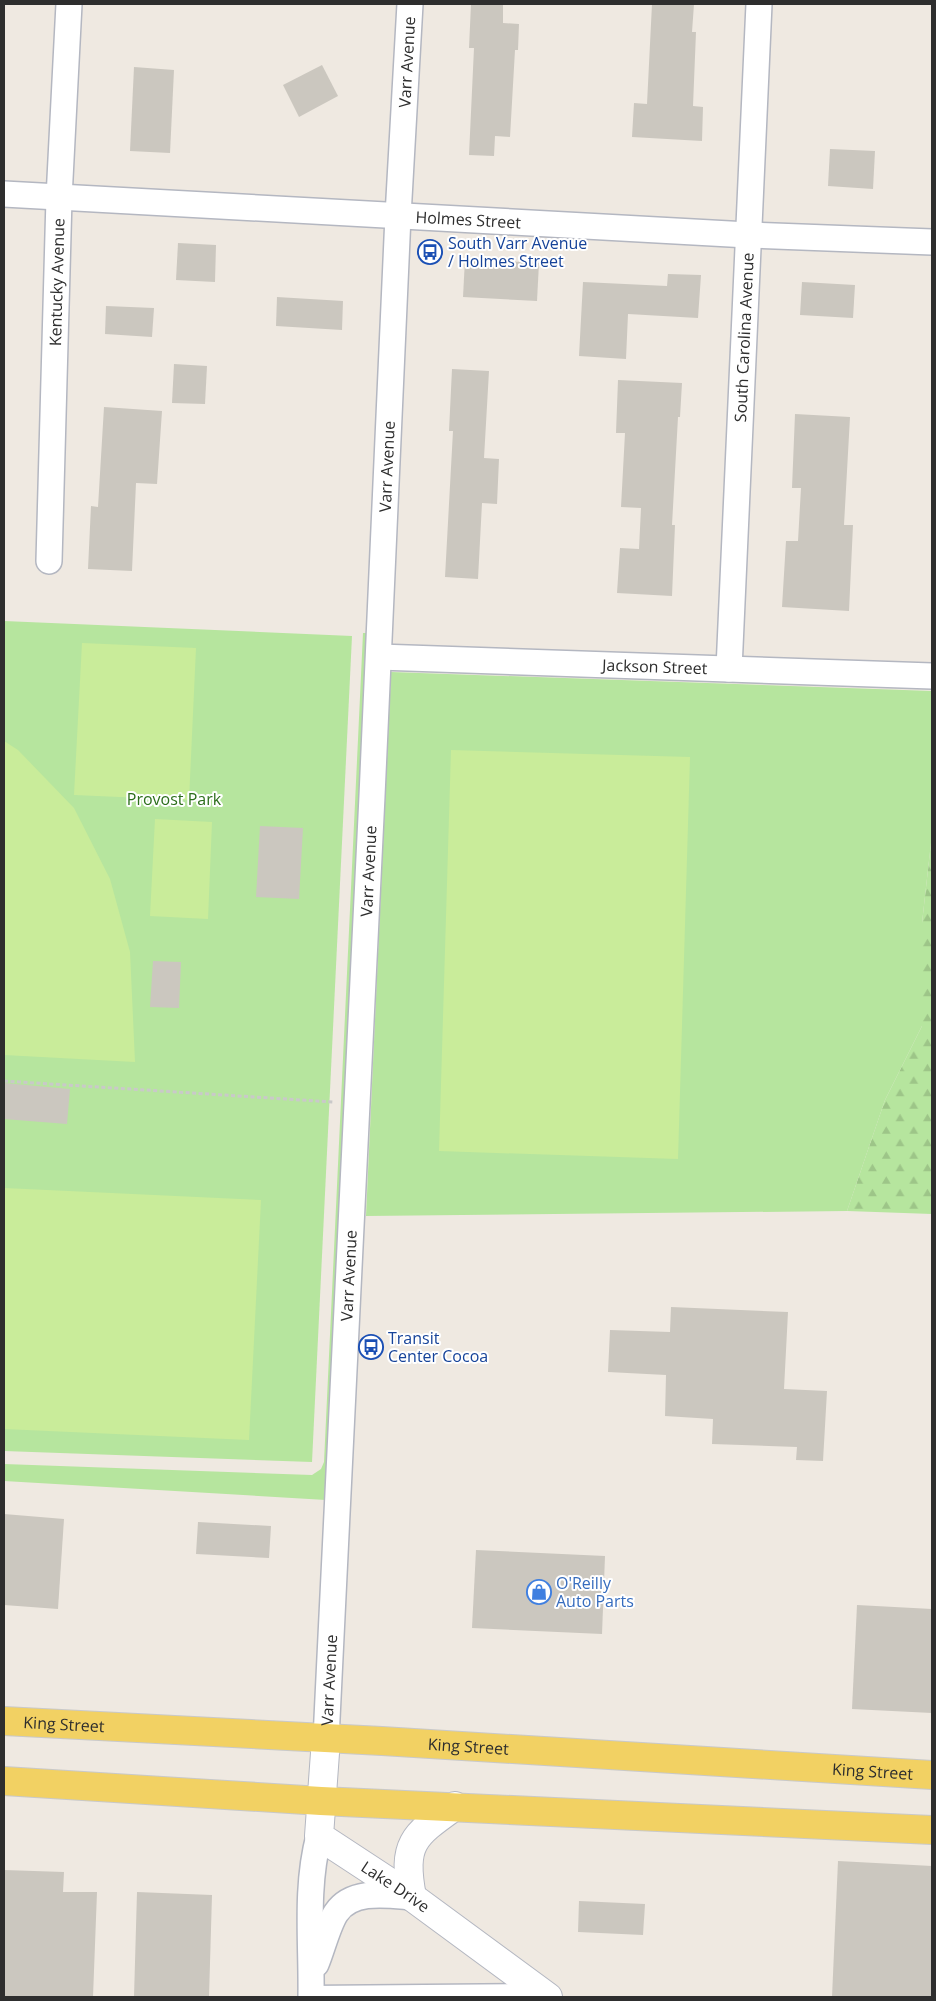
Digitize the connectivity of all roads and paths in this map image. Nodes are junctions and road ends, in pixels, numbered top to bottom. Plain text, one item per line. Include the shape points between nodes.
1 (69, 4) edge
2 (410, 4) edge
3 (759, 4) edge
4 (4, 194) edge
5 (58, 198) junction
6 (398, 216) junction
7 (748, 235) junction
8 (932, 242) edge
9 (49, 561) dead end
10 (379, 657) junction
11 (729, 669) junction
12 (932, 676) edge
13 (4, 1081) edge
14 (336, 1103) dead end
15 (4, 1721) edge
16 (326, 1739) junction
17 (932, 1775) edge
18 (4, 1781) edge
19 (321, 1801) junction
20 (455, 1806) junction
21 (932, 1830) edge
22 (319, 1836) junction
23 (412, 1897) junction
24 (311, 1989) edge
25 (543, 1993) edge

1 - 5 street, Kentucky Avenue
2 - 6 street, Varr Avenue
3 - 7 street, South Carolina Avenue
4 - 5 street, Holmes Street
5 - 6 street, Holmes Street
5 - 9 street, Kentucky Avenue
6 - 7 street, Holmes Street
6 - 10 street, Varr Avenue
7 - 8 street, Holmes Street
7 - 11 street, South Carolina Avenue
10 - 11 street, Jackson Street
10 - 16 street, Varr Avenue
11 - 12 street, Jackson Street
13 - 14 path
15 - 16 main road, King Street
16 - 17 main road, King Street
16 - 19 street
18 - 19 main road
19 - 20 main road
19 - 22 street
20 - 21 main road
20 - 23 street via 424,1828 412,1842 408,1878
22 - 23 street, Lake Drive
22 - 24 street via 313,1859
23 - 24 street via 377,1894 350,1900 336,1913
23 - 25 street, Lake Drive
24 - 25 lane

